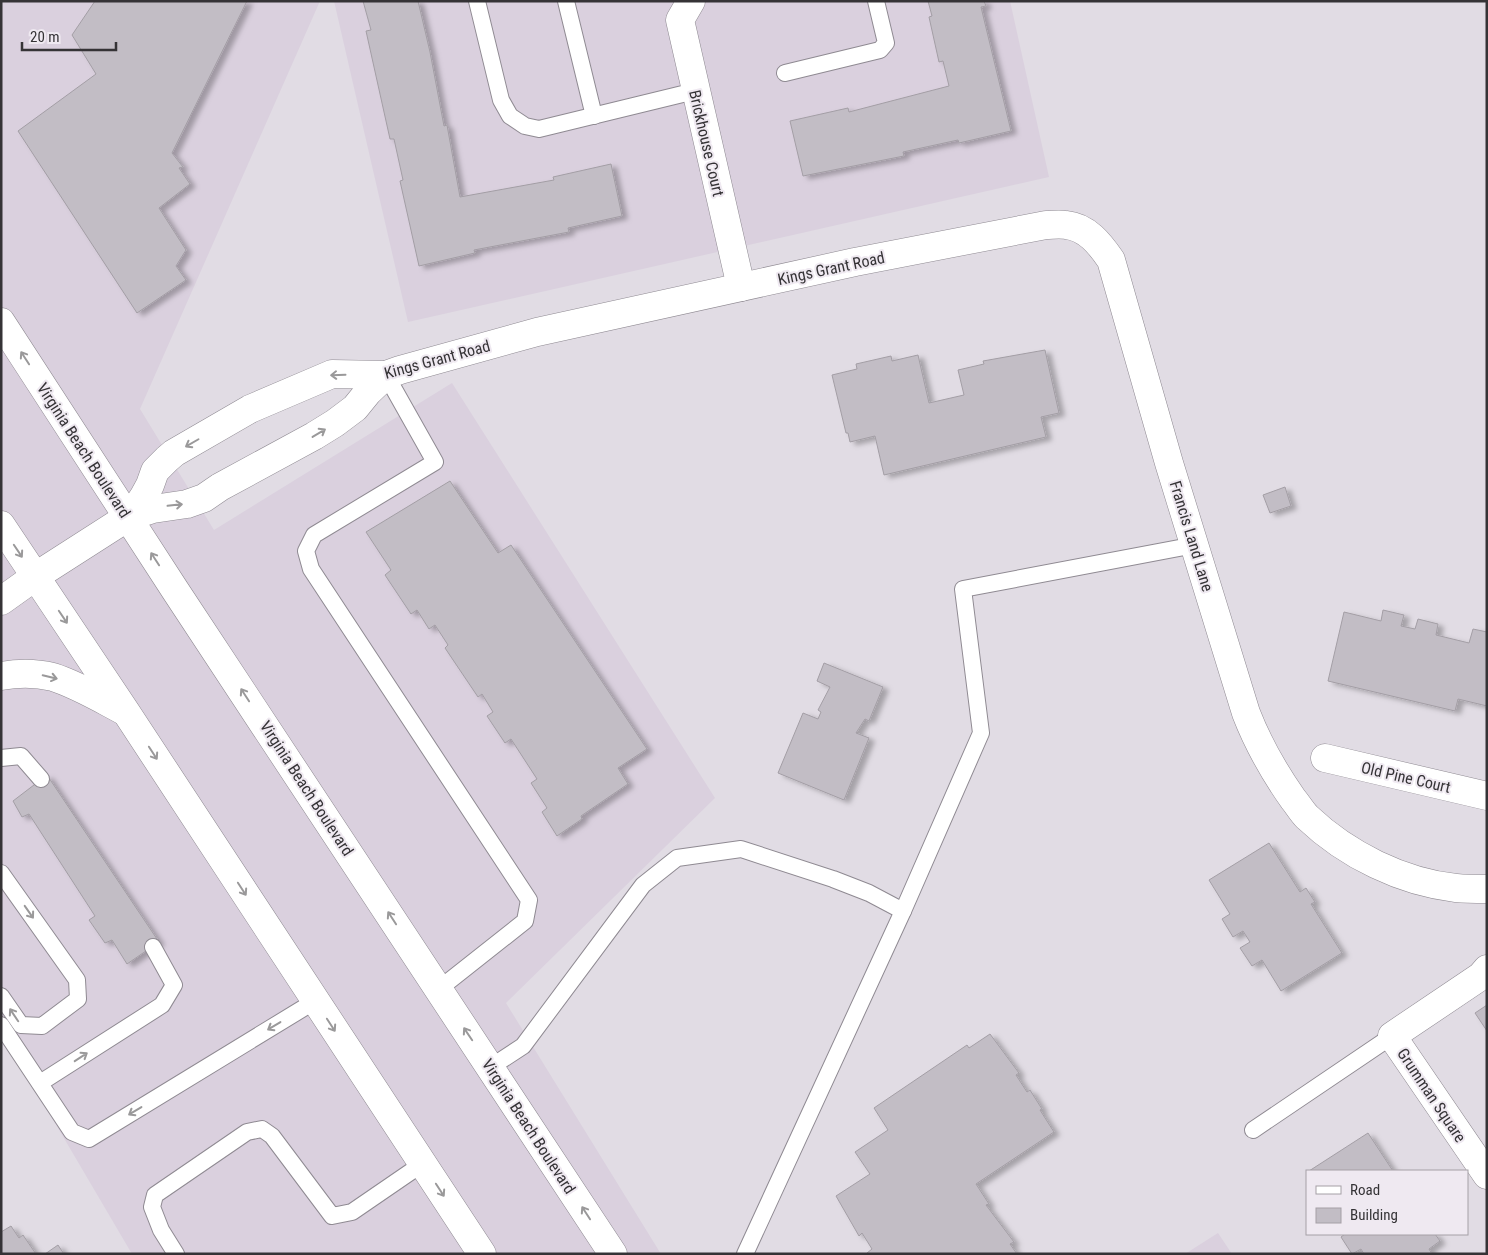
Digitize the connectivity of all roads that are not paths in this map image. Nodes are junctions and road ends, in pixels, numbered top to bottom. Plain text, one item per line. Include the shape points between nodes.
1 (477, 1) edge
2 (566, 1) edge
3 (691, 1) edge
4 (876, 1) edge
5 (785, 73) dead end
6 (695, 91) junction
7 (594, 116) junction
8 (911, 251) joint
9 (741, 287) junction
10 (1, 322) edge
11 (386, 376) junction
12 (128, 517) junction
13 (1, 525) edge
14 (1195, 545) junction
15 (36, 576) junction
16 (1, 600) edge
17 (1, 676) edge
18 (126, 712) junction
19 (1, 758) edge
20 (1326, 758) dead end
21 (41, 779) dead end
22 (1487, 796) edge
23 (1, 872) edge
24 (1487, 889) edge
25 (903, 911) junction
26 (153, 947) dead end
27 (1487, 969) edge
28 (439, 989) junction
29 (1, 996) edge
30 (315, 1001) junction
31 (1, 1025) edge
32 (1392, 1036) junction
33 (491, 1068) junction
34 (40, 1083) junction
35 (1253, 1130) dead end
36 (422, 1164) junction
37 (1487, 1175) edge
38 (176, 1254) edge
39 (482, 1254) edge
40 (613, 1254) edge
41 (745, 1254) edge

1 - 7 lane via 501,100 510,116 525,126 539,129
2 - 7 lane
3 - 6 street, Brickhouse Court via 680,20
4 - 5 lane via 886,43 880,50
6 - 7 lane
6 - 9 street, Brickhouse Court
8 - 9 street, Kings Grant Road
8 - 14 street, Francis Land Lane via 1046,224 1082,230 1099,243 1111,260
9 - 11 street, Kings Grant Road via 537,332
12 -> 10 street, Virginia Beach Boulevard
12 -> 11 street via 153,508 188,504 204,498 335,423 355,408
11 -> 12 street, Kings Grant Road via 332,374 250,409 167,459 155,471 144,496
11 - 28 lane via 435,462 314,535 306,551 311,570 529,900 525,921
12 - 15 street, Kings Grant Road
28 -> 12 street, Virginia Beach Boulevard
13 -> 15 street
14 - 24 street, Francis Land Lane via 1246,713 1276,776 1306,816 1340,844 1379,866 1412,879 1456,888
14 - 25 lane via 963,589 981,733
15 - 16 street, Kings Grant Road
15 -> 18 street
17 -> 18 street via 51,676
18 -> 30 street
19 - 21 lane via 21,756
20 - 22 street, Old Pine Court
23 -> 29 lane via 77,980 78,999 42,1026 21,1026
25 - 33 lane via 834,878 741,849 677,858 643,885 524,1046
25 - 41 lane
34 -> 26 lane via 162,1005 174,985
27 - 32 street, Grumman Square
33 -> 28 street, Virginia Beach Boulevard
30 -> 34 lane via 89,1139 72,1132
30 -> 36 street
31 - 34 lane
32 - 35 lane
32 - 37 street, Grumman Square
40 -> 33 street, Virginia Beach Boulevard
36 - 38 lane via 352,1212 332,1216 272,1136 262,1129 247,1132 155,1195 152,1207
36 -> 39 street

